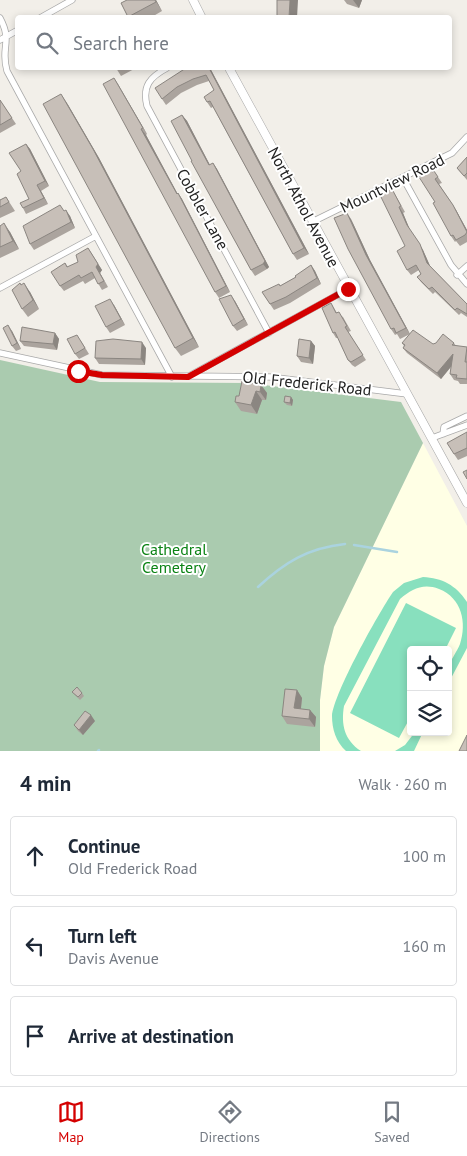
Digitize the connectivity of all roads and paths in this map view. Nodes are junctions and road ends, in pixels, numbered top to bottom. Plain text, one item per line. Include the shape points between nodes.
1 (72, 0) edge
2 (193, 0) edge
3 (45, 15) edge
4 (200, 15) edge
5 (0, 18) edge
6 (15, 31) edge
7 (7, 35) junction
8 (0, 40) edge
9 (164, 70) edge
10 (230, 70) edge
11 (467, 136) edge
12 (403, 178) junction
13 (312, 222) junction
14 (96, 236) junction
15 (467, 266) edge
16 (457, 275) junction
17 (467, 284) edge
18 (0, 288) edge
19 (348, 289) junction
20 (269, 332) junction
21 (0, 353) edge
22 (172, 377) junction
23 (188, 377) junction
24 (407, 394) junction
25 (467, 416) edge
26 (467, 425) edge
27 (443, 434) junction
28 (432, 438) junction
29 (467, 503) edge

1 - 3 street
2 - 4 street
5 - 7 street
6 - 7 street
7 - 8 street
7 - 14 street via 3,54 7,71
9 - 20 street, Cobbler Lane via 147,83 147,106
10 - 13 street, North Athol Avenue
11 - 12 street, Mountview Road via 452,153
12 - 13 street, Mountview Road
12 - 16 street
13 - 19 street, North Athol Avenue
14 - 18 street
14 - 22 street
15 - 16 street
16 - 17 street
19 - 20 street
19 - 24 street, North Athol Avenue
20 - 23 street
21 - 22 street, Old Frederick Road via 102,375
22 - 23 street, Old Frederick Road
23 - 24 street, Old Frederick Road via 270,377
24 - 28 street, North Athol Avenue
25 - 27 street via 444,427
26 - 27 street
27 - 28 street
28 - 29 street, North Athol Avenue

